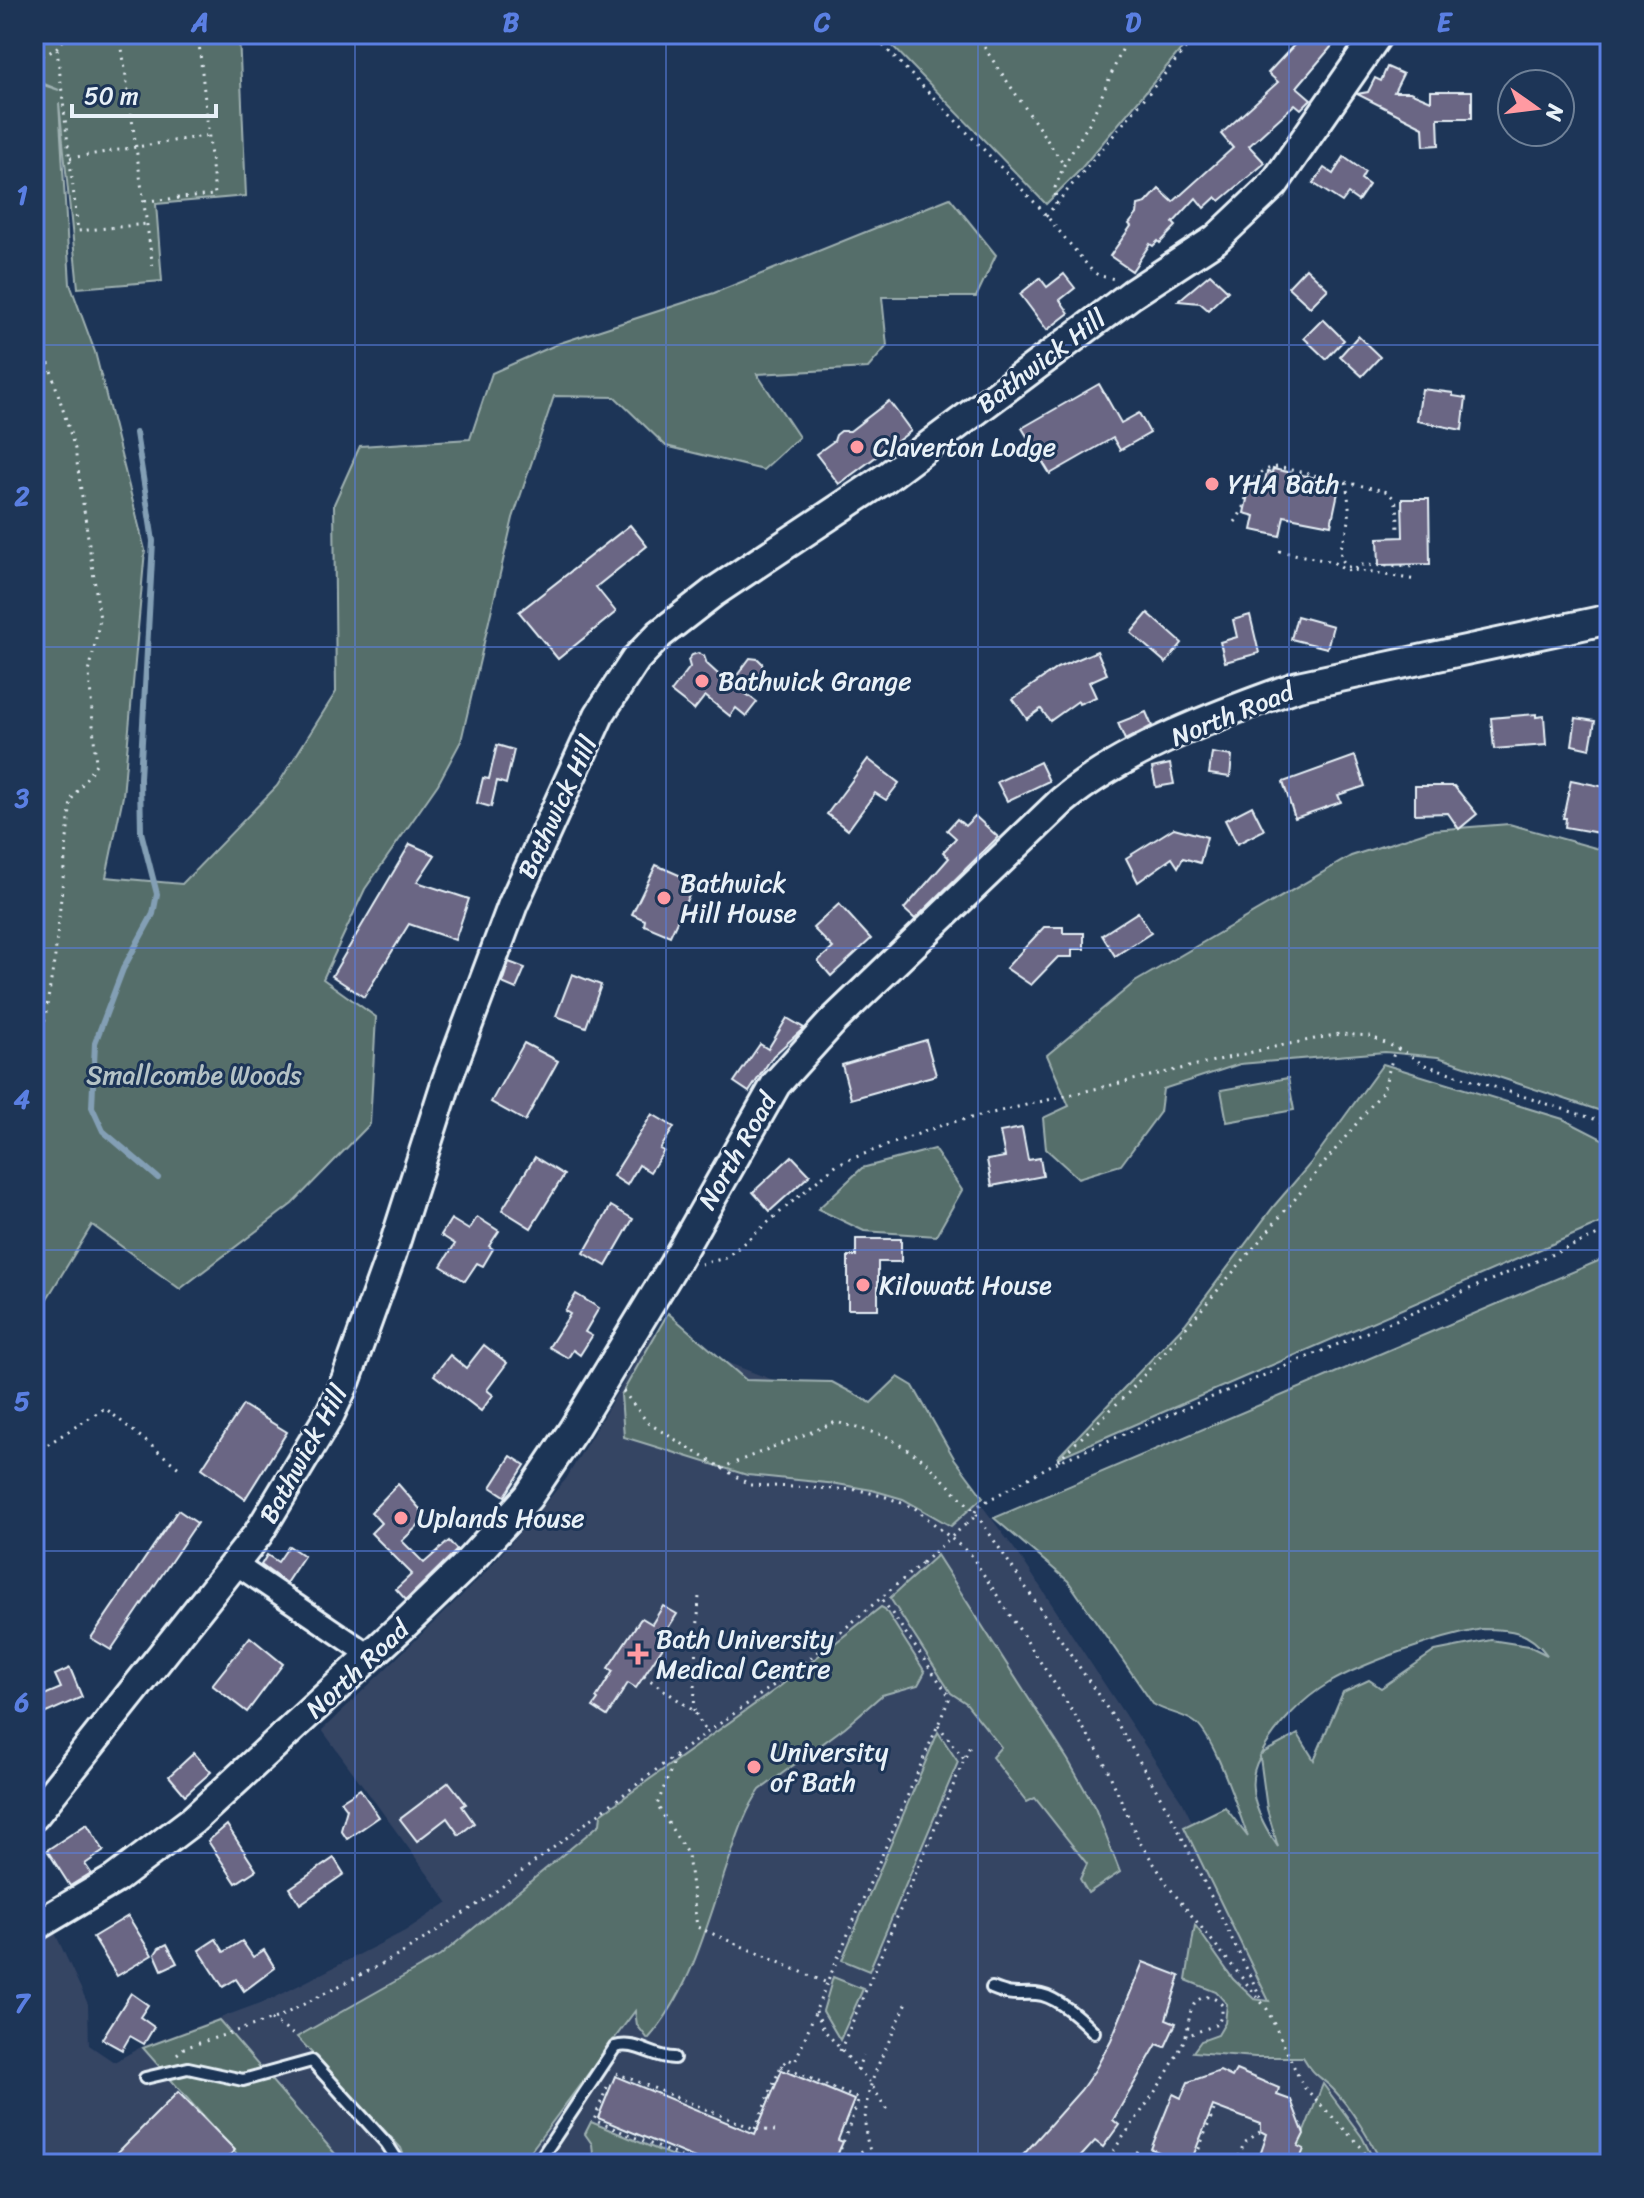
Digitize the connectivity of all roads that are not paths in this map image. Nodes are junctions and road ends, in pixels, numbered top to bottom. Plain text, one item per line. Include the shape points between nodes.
1 (1378, 34) edge
2 (1610, 619) edge
3 (234, 1563) junction
4 (371, 1656) junction
5 (34, 1816) edge
6 (34, 1927) edge
7 (992, 1988) dead end
8 (1094, 2032) dead end
9 (674, 2058) dead end
10 (145, 2078) dead end
11 (400, 2164) edge
12 (537, 2164) edge

1 - 3 street, Bathwick Hill via 1274,184 1240,219 887,477 714,592 636,659 594,727 502,930 346,1380 306,1457
2 - 4 street, North Road via 1298,686 1128,757 1050,811 799,1055 759,1111 674,1264 528,1497
3 - 4 street
3 - 5 street, Bathwick Hill
4 - 6 street, North Road via 193,1820 115,1879
7 - 8 lane via 1011,1995 1040,1995
9 - 12 lane via 624,2044 615,2047
10 - 11 lane via 188,2068 243,2080 312,2061

